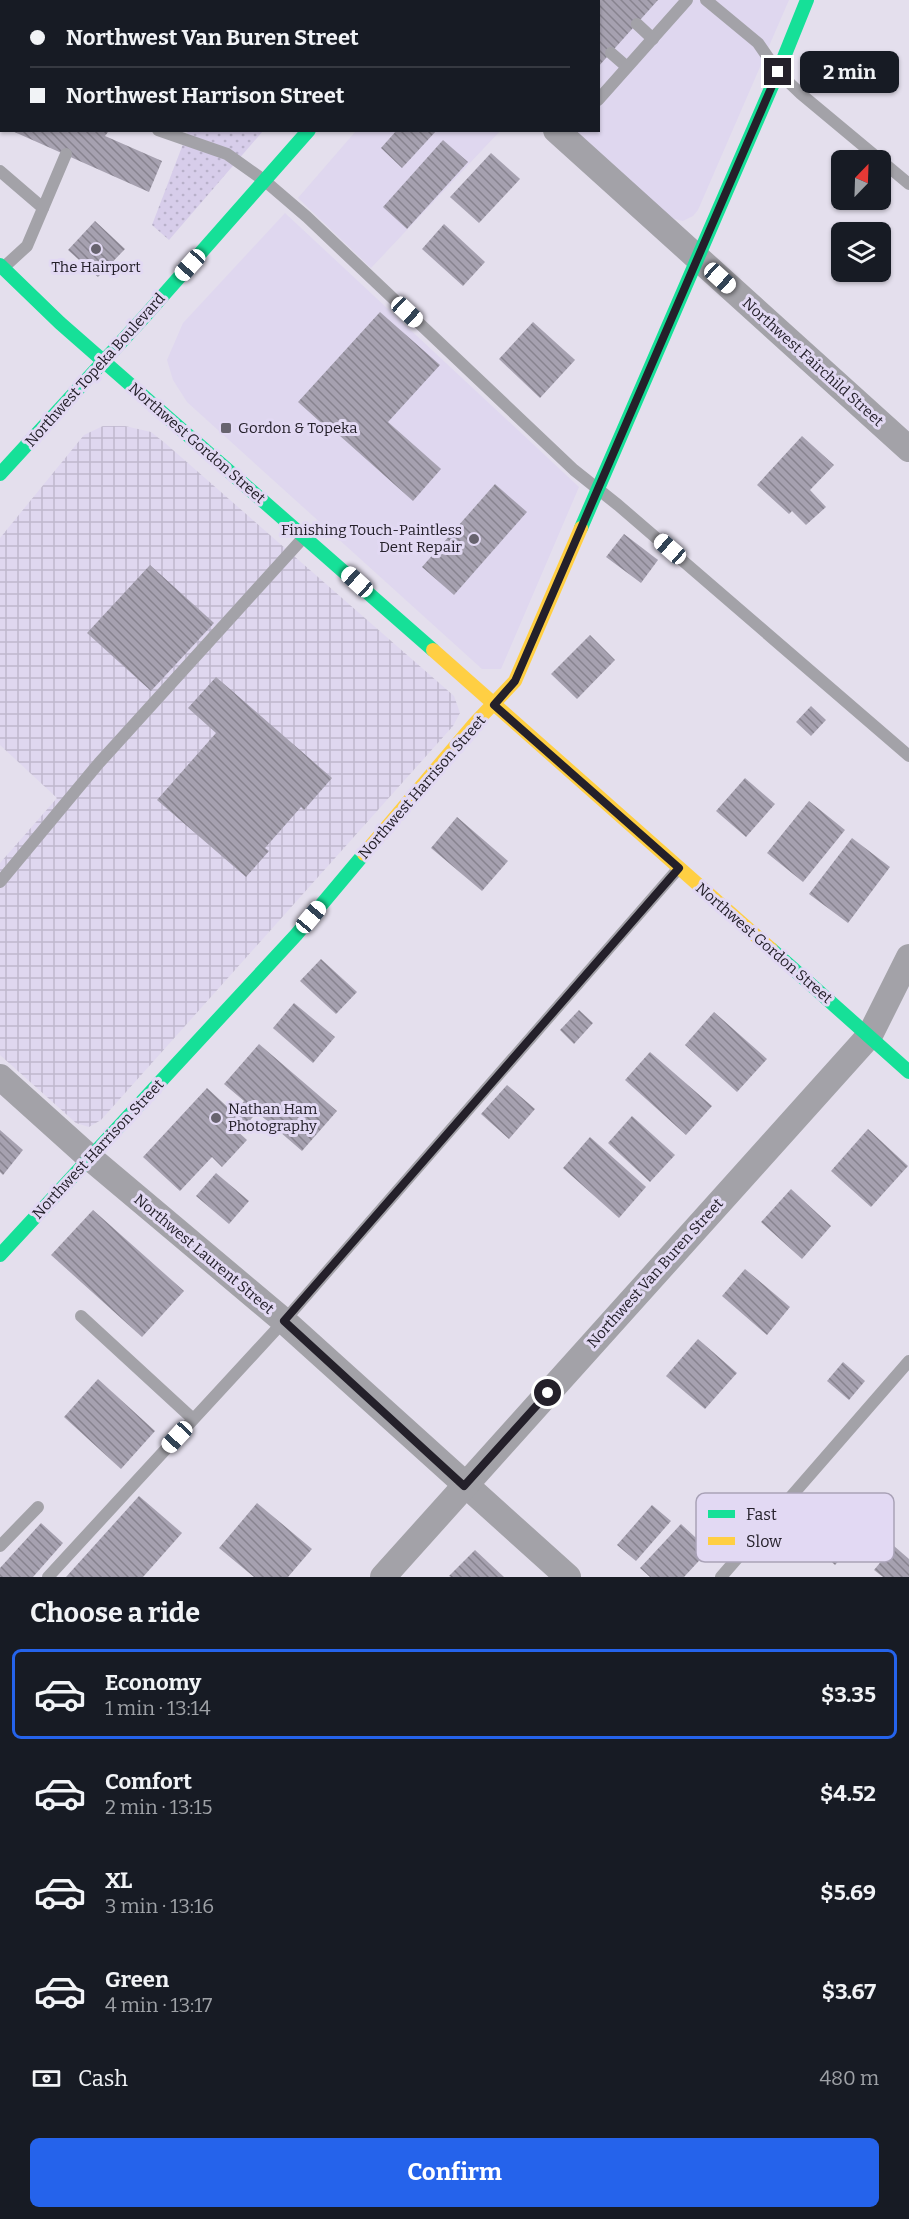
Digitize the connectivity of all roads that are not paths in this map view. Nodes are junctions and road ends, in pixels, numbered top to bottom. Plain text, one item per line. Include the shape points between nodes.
1 (687, 0) edge
2 (706, 0) edge
3 (807, 0) edge
4 (637, 24) dead end
5 (653, 39) junction
6 (611, 53) dead end
7 (627, 68) junction
8 (778, 72) junction
9 (600, 98) edge
10 (164, 132) edge
11 (307, 132) edge
12 (565, 134) edge
13 (66, 154) dead end
14 (0, 171) edge
15 (265, 181) junction
16 (909, 184) edge
17 (44, 208) junction
18 (697, 259) junction
19 (2, 266) edge
20 (103, 360) junction
21 (909, 449) edge
22 (0, 474) edge
23 (598, 489) junction
24 (305, 536) junction
25 (494, 705) junction
26 (909, 756) edge
27 (679, 868) junction
28 (0, 882) edge
29 (909, 957) edge
30 (870, 1035) junction
31 (909, 1071) edge
32 (0, 1077) edge
33 (89, 1157) junction
34 (0, 1256) edge
35 (81, 1316) dead end
36 (284, 1321) junction
37 (909, 1361) edge
38 (193, 1419) junction
39 (464, 1486) junction
40 (794, 1493) edge
41 (38, 1507) dead end
42 (0, 1546) edge
43 (734, 1562) edge
44 (48, 1577) edge
45 (383, 1577) edge
46 (568, 1577) edge
47 (721, 1577) edge

1 - 5 lane
2 - 8 lane via 758,43
3 - 8 main road, Northwest Harrison Street
4 - 5 lane
5 - 7 lane
6 - 7 lane
7 - 9 lane
8 - 16 lane
8 - 18 main road, Northwest Harrison Street
10 - 15 lane via 226,154
11 - 15 main road, Northwest Topeka Boulevard
12 - 18 street, Northwest Fairchild Street
13 - 17 lane
14 - 17 lane
15 - 20 main road, Northwest Topeka Boulevard
15 - 23 lane
17 - 19 lane via 27,246
18 - 21 street, Northwest Fairchild Street
18 - 23 main road, Northwest Harrison Street
19 - 20 main road, Northwest Gordon Street
20 - 22 main road, Northwest Topeka Boulevard
20 - 24 main road, Northwest Gordon Street
23 - 25 main road, Northwest Harrison Street via 515,681
23 - 26 lane
24 - 25 main road, Northwest Gordon Street
24 - 28 lane via 99,763
25 - 27 main road, Northwest Gordon Street
25 - 33 main road, Northwest Harrison Street via 296,935
27 - 30 main road, Northwest Gordon Street
27 - 36 lane
29 - 30 street, Northwest Van Buren Street
30 - 31 main road, Northwest Gordon Street
30 - 39 street, Northwest Van Buren Street
32 - 33 street, Northwest Laurent Street
33 - 34 main road, Northwest Harrison Street
33 - 36 street, Northwest Laurent Street
35 - 38 lane
36 - 38 lane
36 - 39 street, Northwest Laurent Street
37 - 40 lane
38 - 44 lane
39 - 45 street, Northwest Van Buren Street
39 - 46 street, Northwest Laurent Street
41 - 42 lane
43 - 47 lane

